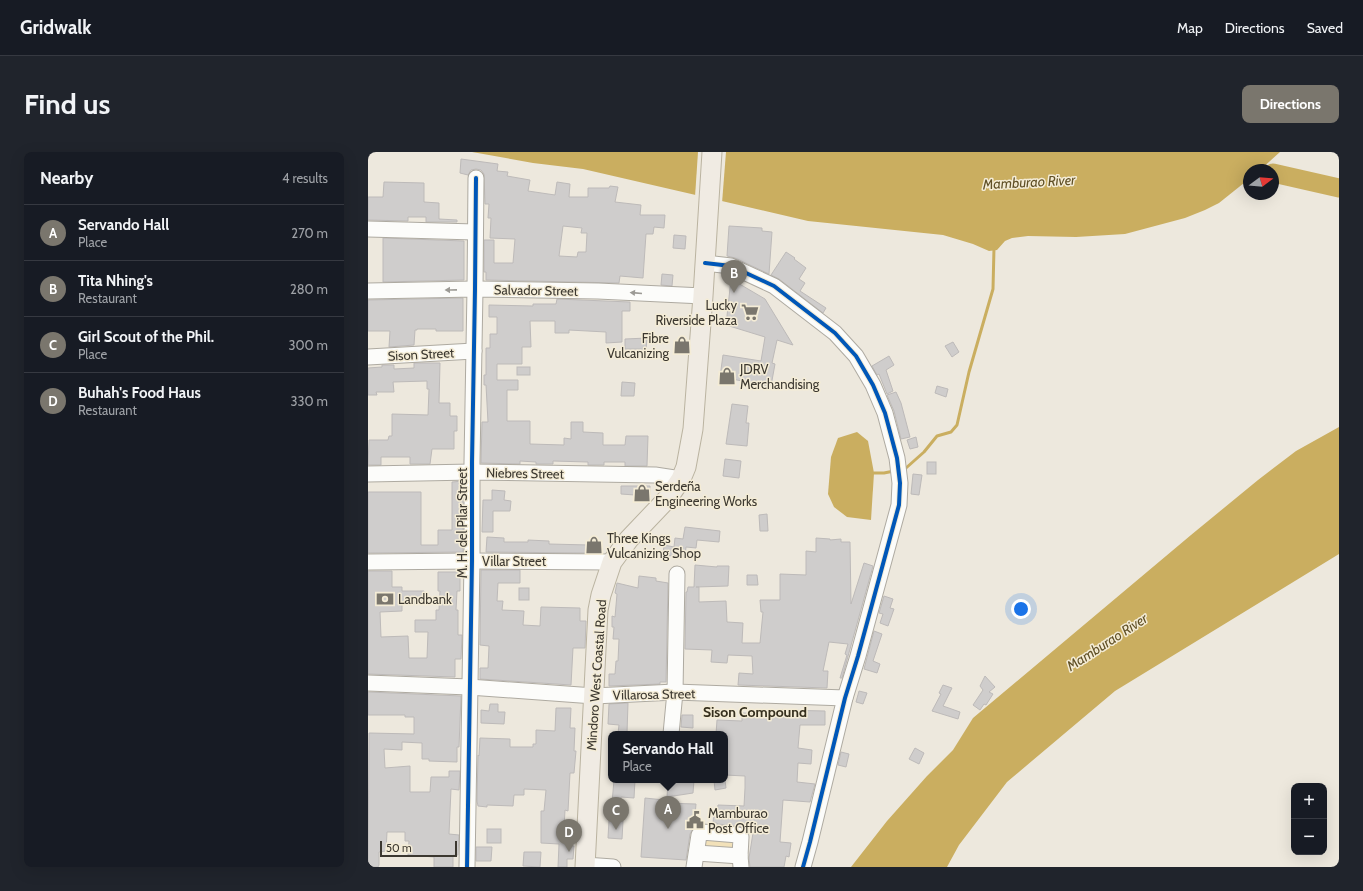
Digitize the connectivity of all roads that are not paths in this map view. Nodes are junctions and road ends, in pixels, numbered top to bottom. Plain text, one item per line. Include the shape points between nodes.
1 (712, 152) edge
2 (476, 178) dead end
3 (368, 229) edge
4 (476, 232) junction
5 (705, 263) junction
6 (475, 289) junction
7 (368, 291) edge
8 (703, 296) junction
9 (474, 350) junction
10 (368, 357) edge
11 (472, 472) junction
12 (368, 474) edge
13 (681, 479) junction
14 (472, 561) junction
15 (368, 562) edge
16 (612, 562) junction
17 (677, 574) dead end
18 (368, 683) edge
19 (469, 687) junction
20 (675, 692) junction
21 (594, 696) junction
22 (845, 698) junction
23 (671, 731) edge
24 (696, 860) edge
25 (741, 862) edge
26 (585, 866) edge
27 (467, 867) edge
28 (613, 867) edge
29 (803, 867) edge

1 - 5 main road, Mindoro West Coastal Road
2 - 4 street, M. H. del Pilar Street
3 - 4 street
4 - 6 street, M. H. del Pilar Street
5 - 8 main road, Mindoro West Coastal Road
5 - 22 street via 731,266 774,286 835,333 856,356 873,385 885,413 897,458 899,505
6 -> 7 street, Salvador Street
8 -> 6 street, Salvador Street
6 - 9 street, M. H. del Pilar Street
8 - 13 main road, Mindoro West Coastal Road via 693,430 688,461
9 - 10 street, Sison Street
9 - 11 street, M. H. del Pilar Street
11 - 12 street, Niebres Street
11 - 13 street, Niebres Street via 655,475
11 - 14 street, M. H. del Pilar Street
13 - 16 main road, Mindoro West Coastal Road via 668,498 629,539
14 - 15 street, Villar Street
14 - 16 street, Villar Street
14 - 19 street, M. H. del Pilar Street
16 - 21 main road, Mindoro West Coastal Road via 598,610
17 - 20 street
18 - 19 street, Villarosa Street
19 - 21 street, Villarosa Street
19 - 27 street, M. H. del Pilar Street
20 - 21 street, Villarosa Street
20 - 22 street, Villarosa Street
20 - 23 street
21 - 26 main road, Mindoro West Coastal Road
22 - 29 street
24 - 25 street
24 - 25 street via 700,832 741,837
26 - 28 street

